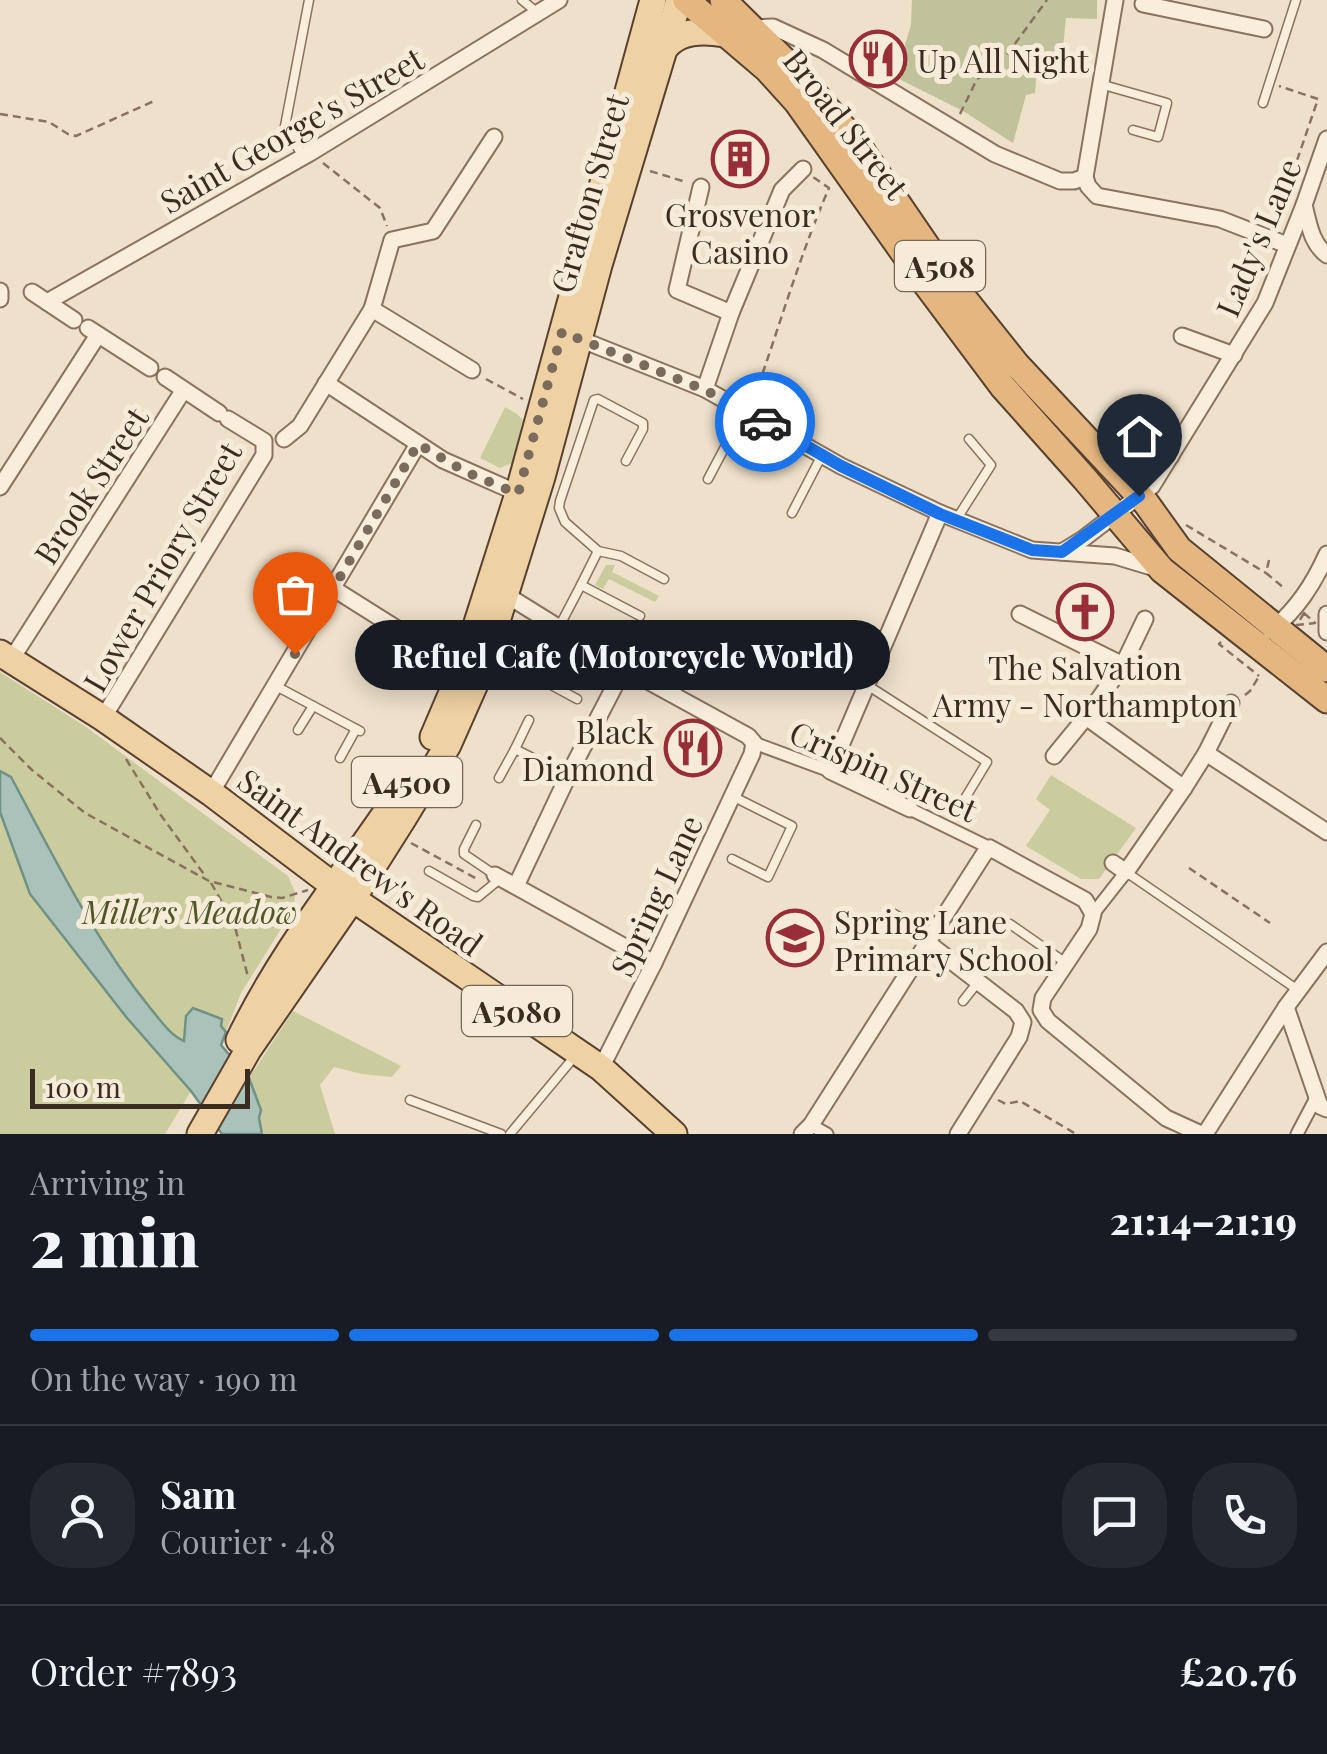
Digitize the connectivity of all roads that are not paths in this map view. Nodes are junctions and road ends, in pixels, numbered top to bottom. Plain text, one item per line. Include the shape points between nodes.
1 (309, 0) edge
2 (522, 0) edge
3 (559, 0) edge
4 (653, 0) edge
5 (1115, 0) edge
6 (1296, 0) edge
7 (698, 4) edge
8 (1143, 4) dead end
9 (1197, 8) edge
10 (539, 14) junction
11 (753, 28) junction
12 (1264, 29) dead end
13 (725, 34) junction
14 (663, 51) junction
15 (1100, 84) junction
16 (1263, 103) dead end
17 (1134, 130) dead end
18 (494, 137) dead end
19 (1327, 139) edge
20 (306, 155) junction
21 (802, 170) road end
22 (1086, 182) junction
23 (702, 187) road end
24 (1304, 205) junction
25 (1287, 245) junction
26 (1327, 256) edge
27 (32, 292) dead end
28 (47, 302) junction
29 (372, 309) junction
30 (731, 313) junction
31 (86, 328) junction
32 (571, 335) junction
33 (1182, 336) dead end
34 (1234, 355) junction
35 (150, 368) dead end
36 (472, 370) road end
37 (165, 377) dead end
38 (326, 383) junction
39 (705, 390) junction
40 (183, 391) junction
41 (746, 412) junction
42 (969, 438) dead end
43 (284, 439) dead end
44 (418, 444) junction
45 (822, 455) junction
46 (1170, 456) junction
47 (1104, 458) junction
48 (626, 462) dead end
49 (708, 479) dead end
50 (1086, 479) junction
51 (0, 487) edge
52 (1139, 496) junction
53 (527, 498) junction
54 (792, 513) dead end
55 (1114, 515) junction
56 (948, 517) junction
57 (1083, 539) junction
58 (598, 551) junction
59 (1062, 552) junction
60 (1327, 554) edge
61 (1162, 570) junction
62 (664, 579) dead end
63 (581, 585) junction
64 (334, 589) junction
65 (498, 590) junction
66 (1020, 614) dead end
67 (1327, 614) edge
68 (640, 616) dead end
69 (1145, 620) dead end
70 (563, 629) junction
71 (1277, 632) junction
72 (1327, 632) edge
73 (6, 657) edge
74 (743, 657) dead end
75 (1123, 665) junction
76 (463, 668) junction
77 (624, 668) junction
78 (1327, 669) edge
79 (531, 674) dead end
80 (543, 681) junction
81 (276, 686) junction
82 (866, 686) junction
83 (674, 695) junction
84 (577, 699) dead end
85 (1327, 700) edge
86 (1231, 704) road end
87 (313, 706) junction
88 (1086, 716) junction
89 (103, 718) junction
90 (529, 720) dead end
91 (298, 730) dead end
92 (754, 744) junction
93 (514, 749) junction
94 (1206, 752) junction
95 (1054, 756) dead end
96 (340, 758) dead end
97 (830, 771) junction
98 (568, 776) junction
99 (499, 778) dead end
100 (1184, 788) junction
101 (211, 793) junction
102 (732, 796) junction
103 (964, 800) dead end
104 (910, 809) joint
105 (476, 825) dead end
106 (1327, 832) edge
107 (990, 848) junction
108 (732, 860) dead end
109 (1120, 868) junction
110 (429, 870) dead end
111 (499, 877) junction
112 (343, 892) junction
113 (889, 911) dead end
114 (1093, 914) junction
115 (1010, 924) dead end
116 (930, 940) junction
117 (1327, 952) edge
118 (654, 963) junction
119 (1066, 964) junction
120 (978, 982) junction
121 (1298, 990) junction
122 (963, 1001) dead end
123 (1286, 1007) junction
124 (1041, 1010) junction
125 (1019, 1017) junction
126 (243, 1047) junction
127 (578, 1052) junction
128 (601, 1068) junction
129 (410, 1100) dead end
130 (1322, 1102) edge
131 (195, 1127) edge
132 (806, 1130) edge
133 (963, 1132) edge
134 (501, 1134) edge
135 (510, 1134) edge
136 (674, 1134) edge
137 (827, 1134) edge
138 (1203, 1134) edge
139 (1297, 1134) edge

1 - 20 lane via 284,126
2 - 10 lane
3 - 10 street, Saint George's Street
4 - 32 main road, Grafton Street / A4500
5 - 15 street
6 - 16 lane
7 - 11 highway, A508
7 - 13 highway, Broad Street / A508
7 - 14 main road, Grafton Street / A4500
8 - 9 street
9 - 12 street
10 - 20 street, Saint George's Street
11 - 22 street via 773,26 823,50 995,154 1060,181
11 - 47 highway, A508 via 857,144 1016,365
13 - 14 main road via 688,34
13 - 50 highway, Broad Street / A508 via 797,102 1003,387
14 - 32 main road, Grafton Street / A4500
15 - 17 lane via 1167,103 1158,137
15 - 22 street
18 - 29 street via 432,231 392,240
19 - 24 street, Lady's Lane
20 - 28 street, Saint George's Street
21 - 30 street via 782,190
22 - 25 street via 1097,196 1220,219
23 - 30 street via 677,290
24 - 25 street, Lady's Lane
24 - 26 street via 1312,237
25 - 34 street, Lady's Lane via 1265,303
27 - 28 street
28 - 31 street
29 - 36 street
29 - 38 street
30 - 39 street
31 - 35 street
31 - 51 street
32 - 39 street
32 - 53 main road, Grafton Street / A4500
32 - 53 main road, Grafton Street / A4500 via 542,408
33 - 34 street
34 - 46 street, Lady's Lane
37 - 40 street
38 - 43 street
38 - 44 street
39 - 41 street
40 - 73 street, Brook Street
40 - 89 street, Lower Priory Street via 264,441 264,455
41 - 45 street
41 - 49 lane
42 - 56 lane via 991,465
44 - 53 street
44 - 64 street
45 - 54 lane
45 - 56 street
46 - 47 street via 1157,464
46 - 52 street, Lady's Lane
47 - 52 highway, A508
48 - 58 lane via 643,423 594,400 559,508
50 - 55 highway, Broad Street / A508
50 - 57 street via 1092,514
52 - 55 street, Lady's Lane
52 - 71 highway, A508 via 1179,549
53 - 65 main road, Grafton Street / A4500
55 - 57 street, Lady's Lane
55 - 61 highway, A508
56 - 59 street via 1032,550
56 - 82 street
57 - 59 street, Lady's Lane
58 - 62 lane
58 - 63 lane
59 - 61 street via 1114,556
60 - 71 street
61 - 71 highway, A508
63 - 68 lane
63 - 70 lane
64 - 76 street
64 - 81 street
65 - 70 street
65 - 76 main road, Grafton Street / A4500
65 - 112 main road, Grafton Street / A4500 via 483,666 448,745 394,834
66 - 75 street
67 - 72 street
69 - 75 street
70 - 77 street
70 - 80 lane
71 - 78 highway, A508
71 - 85 highway, A508
73 - 89 main road, Saint Andrew's Road / A5080
74 - 83 lane via 704,637
75 - 88 street
76 - 112 main road, Grafton Street / A4500 via 432,740 357,856
77 - 83 street
77 - 98 street
79 - 80 lane
80 - 84 lane
81 - 87 lane
81 - 101 street
82 - 97 street
82 - 103 lane via 988,762
83 - 92 street
86 - 94 street
87 - 91 lane
87 - 96 lane via 358,730
88 - 95 street
88 - 100 street
89 - 101 main road, Saint Andrew's Road / A5080
90 - 93 lane
92 - 97 street, Crispin Street
92 - 102 street, Spring Lane
93 - 98 lane
93 - 99 lane
94 - 100 street
94 - 106 street
97 - 104 street, Crispin Street
98 - 111 street
100 - 109 street
101 - 112 main road, Saint Andrew's Road / A5080
102 - 108 lane via 792,826 768,877
102 - 118 street, Spring Lane
104 - 107 street, Crispin Street
105 - 111 lane via 464,854
107 - 114 street via 1085,900
107 - 116 street
109 - 114 street
109 - 121 lane
110 - 111 lane via 473,896
111 - 118 street
112 - 126 main road, A4500
112 - 126 main road, A4500 via 303,929 258,1002
112 - 127 main road, Saint Andrew's Road / A5080
113 - 116 lane
114 - 119 street
115 - 119 lane
116 - 120 street
116 - 132 street
117 - 121 street
118 - 128 street, Spring Lane
119 - 124 street
120 - 122 lane
120 - 125 street
121 - 123 street
123 - 130 street
123 - 138 street
124 - 125 street
124 - 138 street via 1166,1118
125 - 133 street via 1019,1037
126 - 131 main road, A4500
127 - 128 main road, Saint Andrew's Road / A5080
127 - 135 lane
128 - 136 main road, Saint Andrew's Road / A5080
129 - 134 lane
130 - 139 street
132 - 137 street

